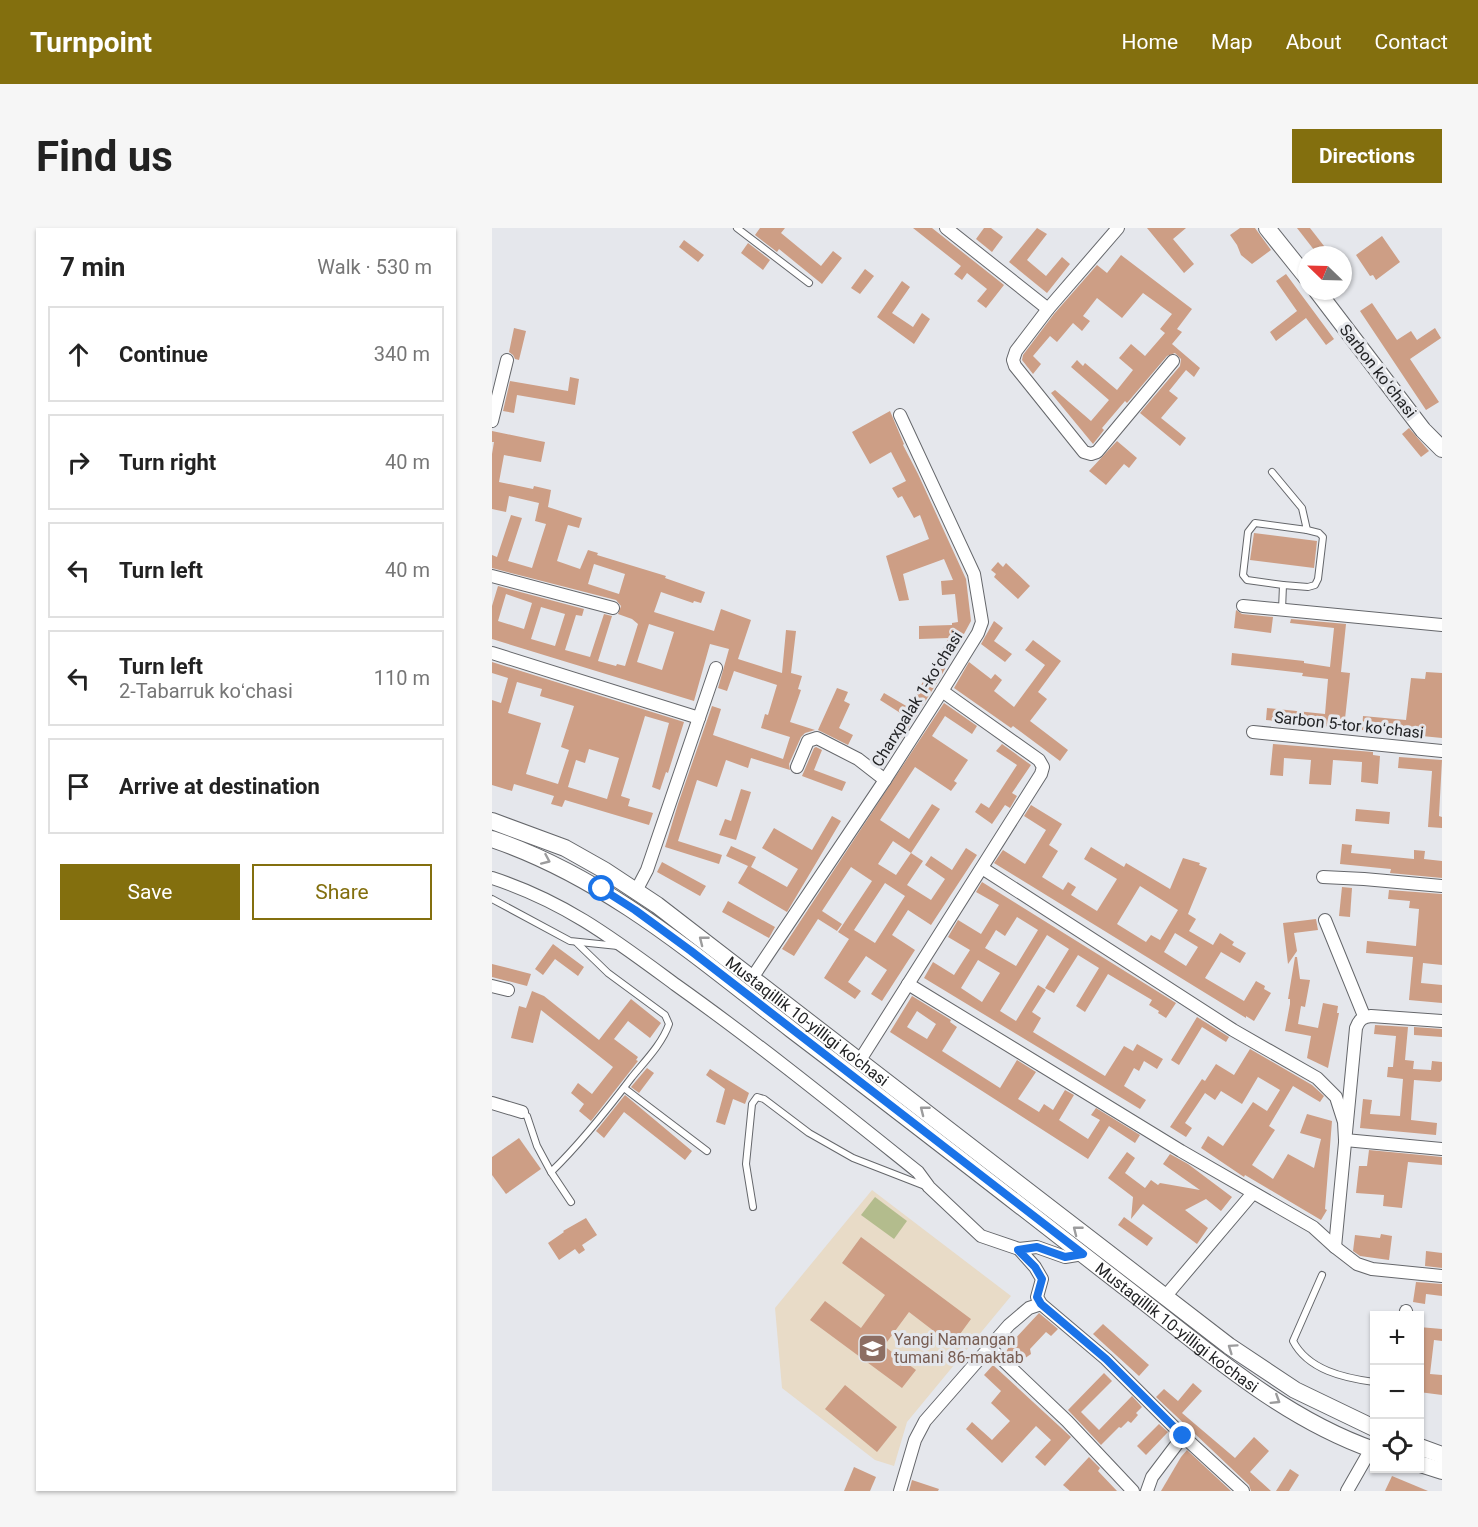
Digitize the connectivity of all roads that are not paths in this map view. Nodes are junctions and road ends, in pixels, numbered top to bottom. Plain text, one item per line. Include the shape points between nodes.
1 (737, 228) edge
2 (946, 228) edge
3 (1118, 228) edge
4 (1267, 228) edge
5 (1298, 267) edge
6 (808, 283) dead end
7 (1324, 300) edge
8 (1048, 309) junction
9 (507, 360) dead end
10 (1173, 361) dead end
11 (900, 415) dead end
12 (492, 421) edge
13 (1442, 449) edge
14 (1272, 472) dead end
15 (1307, 530) junction
16 (492, 576) edge
17 (1283, 585) junction
18 (1243, 606) dead end
19 (613, 608) dead end
20 (1282, 610) junction
21 (1442, 625) edge
22 (492, 653) edge
23 (716, 668) dead end
24 (942, 691) junction
25 (699, 718) junction
26 (1253, 732) dead end
27 (1442, 752) edge
28 (797, 767) dead end
29 (885, 780) junction
30 (492, 821) edge
31 (492, 839) edge
32 (982, 868) junction
33 (1323, 877) dead end
34 (492, 878) edge
35 (1442, 886) edge
36 (636, 891) junction
37 (492, 899) edge
38 (1326, 920) dead end
39 (577, 943) junction
40 (624, 947) junction
41 (752, 978) junction
42 (908, 984) junction
43 (492, 986) edge
44 (508, 990) dead end
45 (1364, 1016) junction
46 (1442, 1021) edge
47 (860, 1060) junction
48 (624, 1088) junction
49 (492, 1103) edge
50 (522, 1112) joint
51 (1345, 1140) junction
52 (1442, 1149) edge
53 (706, 1151) dead end
54 (551, 1172) junction
55 (929, 1187) junction
56 (1253, 1193) junction
57 (571, 1202) dead end
58 (753, 1207) dead end
59 (1335, 1247) junction
60 (1018, 1250) junction
61 (1083, 1254) junction
62 (1322, 1275) dead end
63 (1442, 1276) edge
64 (1164, 1298) junction
65 (1041, 1304) junction
66 (989, 1347) junction
67 (1370, 1381) edge
68 (1370, 1426) edge
69 (1183, 1436) junction
70 (1370, 1448) edge
71 (1424, 1449) edge
72 (1370, 1452) edge
73 (1442, 1455) edge
74 (1424, 1466) edge
75 (1442, 1471) edge
76 (900, 1491) edge
77 (1132, 1491) edge
78 (1147, 1491) edge
79 (1243, 1491) edge
80 (1347, 1491) edge

1 - 6 lane
2 - 8 street
3 - 8 street
4 - 5 main road
7 - 13 main road, Sarbon koʻchasi via 1423,430
8 - 10 street via 1013,360 1084,452 1097,452
9 - 12 street
11 - 24 street, Charxpalak 1-koʻchasi via 974,574 982,612 978,633
14 - 15 lane via 1302,508
15 - 17 lane via 1323,537 1318,579 1308,587
15 - 17 lane via 1256,523 1248,532 1244,575 1247,580
16 - 19 street
17 - 20 lane
18 - 20 street
20 - 21 street
22 - 25 street
23 - 25 street
24 - 29 street, Charxpalak 1-koʻchasi
24 - 32 street via 1039,760 1043,767
25 - 36 street via 647,870
26 - 27 street, Sarbon 5-tor koʻchasi
28 - 29 street via 808,741 817,738 858,759
29 - 41 street, Charxpalak 1-koʻchasi
30 - 36 main road, Mustaqillik 10-yilligi ko'chasi via 565,848
31 -> 61 main road, Mustaqillik 10-yilligi ko'chasi via 564,868 635,910
32 - 42 street
32 - 51 street via 1233,1030 1317,1078 1336,1097
33 - 35 street
34 - 40 street via 555,903
41 -> 36 main road, Mustaqillik 10-yilligi ko'chasi
37 - 39 lane
38 - 45 street
39 - 40 lane
39 - 48 lane via 608,974 665,1015 669,1024
40 - 55 street via 755,1042 918,1172
41 - 47 main road, Mustaqillik 10-yilligi ko'chasi
42 - 47 street
42 - 56 street
43 - 44 street
45 - 46 street
45 - 51 street via 1356,1028
64 -> 47 main road, Mustaqillik 10-yilligi ko'chasi
48 - 53 lane
48 - 54 lane
49 - 50 street
50 - 54 lane
51 - 52 street
51 - 59 street
54 - 57 lane
55 - 58 lane via 853,1158 757,1097 752,1104 746,1164
55 - 60 street via 981,1236
56 - 59 street via 1313,1227
56 - 64 street
59 - 63 street via 1357,1264 1372,1269
60 - 61 street via 1037,1247 1065,1257
60 - 65 street via 1042,1279 1037,1297
61 -> 70 main road, Mustaqillik 10-yilligi ko'chasi via 1212,1356 1275,1400
62 - 67 lane via 1293,1341 1299,1353 1320,1368
68 -> 64 main road, Mustaqillik 10-yilligi ko'chasi via 1295,1390
65 - 66 street via 1029,1308
65 - 69 street via 1106,1359
66 - 76 street via 925,1421 915,1440
66 - 77 street via 1067,1421
69 - 78 street via 1152,1477
69 - 79 street
71 - 73 main road
72 - 80 street
74 - 75 main road

